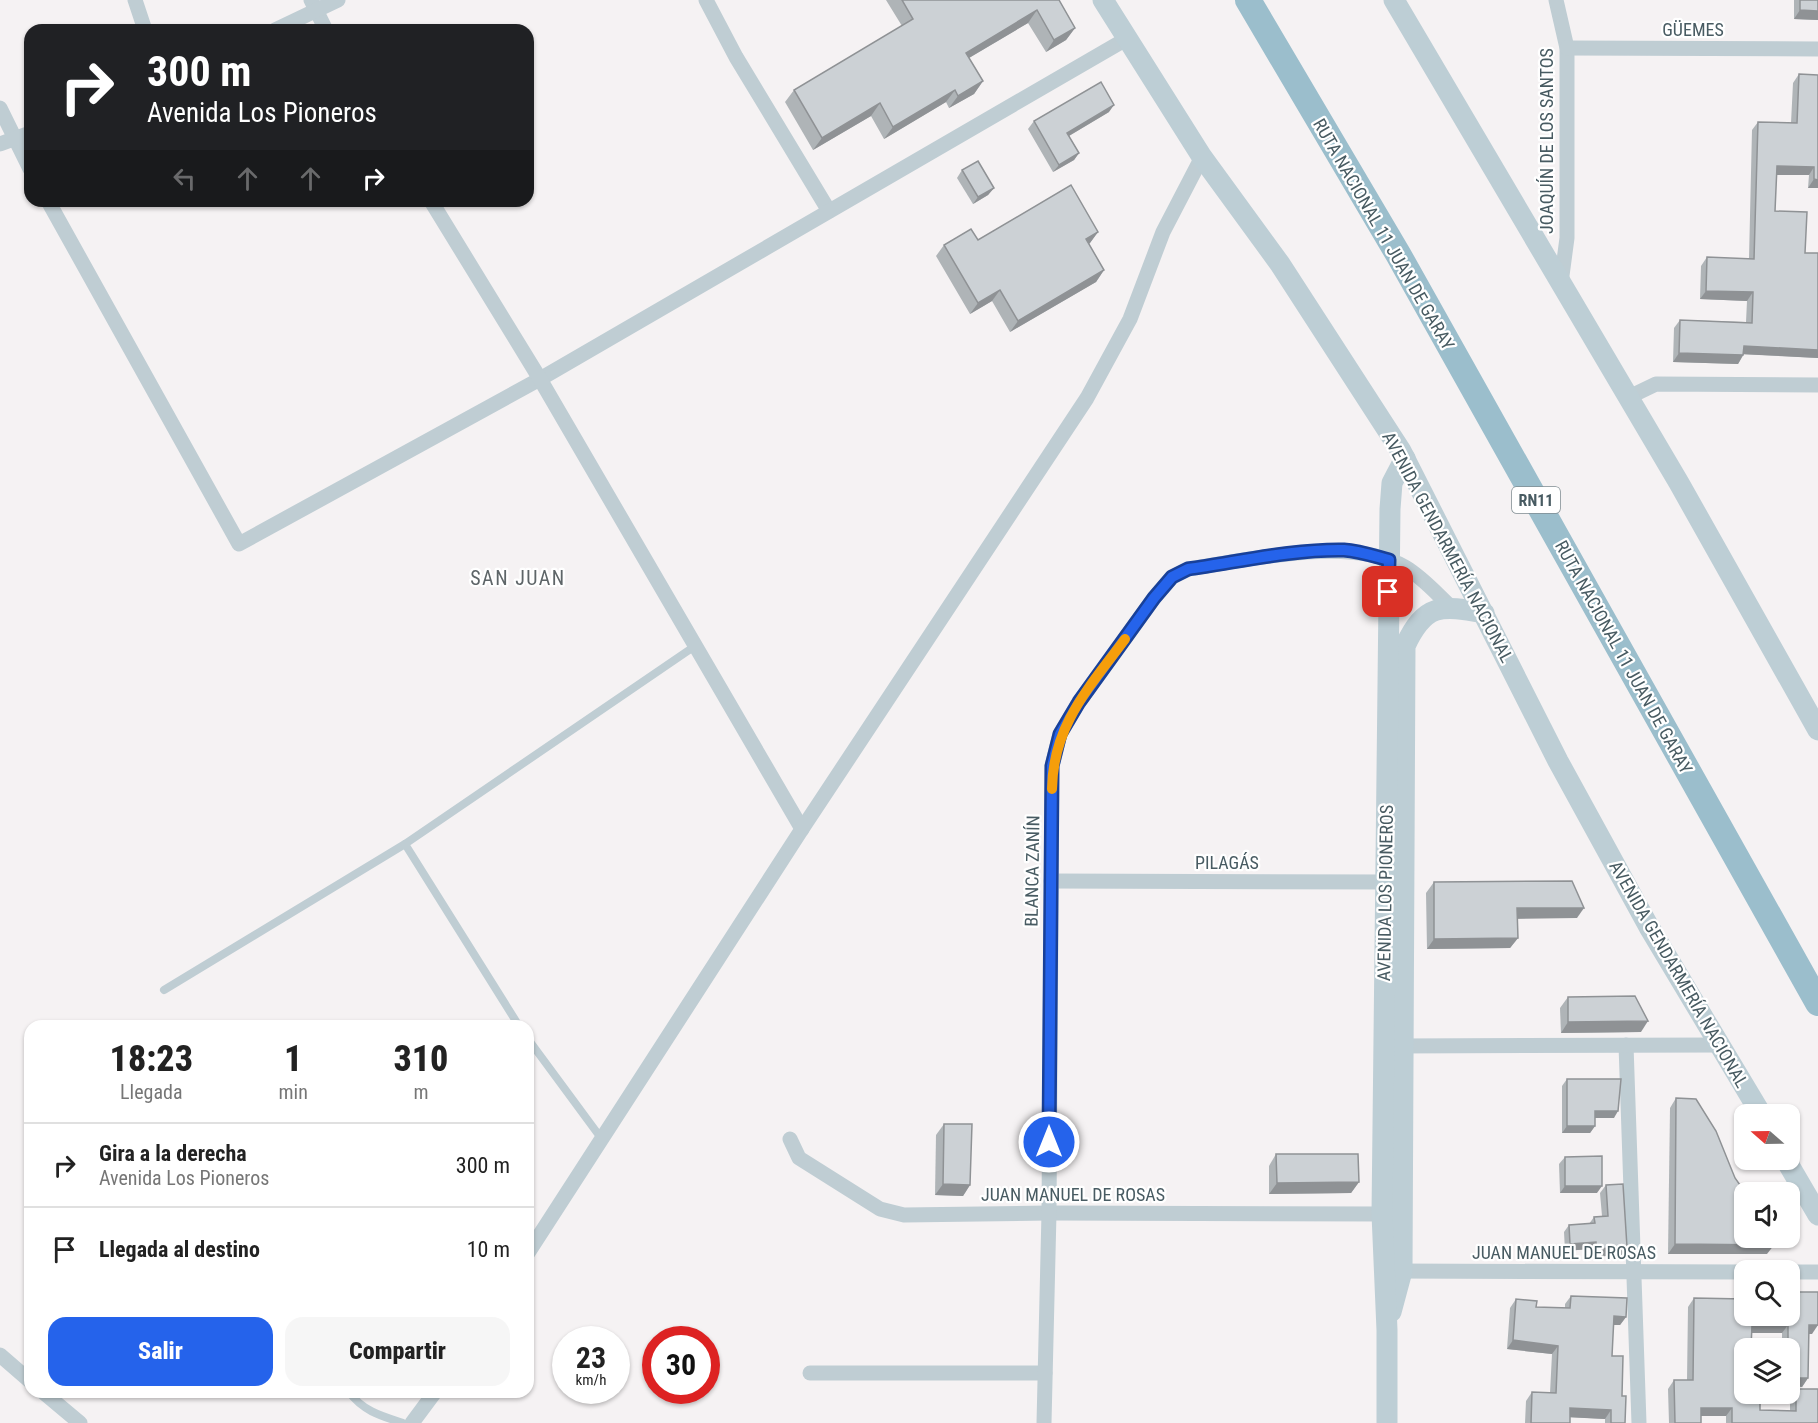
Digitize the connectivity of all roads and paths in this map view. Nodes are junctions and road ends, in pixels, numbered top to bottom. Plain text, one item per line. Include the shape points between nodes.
1 (135, 0) edge
2 (338, 0) edge
3 (706, 0) edge
4 (1103, 0) edge
5 (1248, 0) edge
6 (1394, 0) edge
7 (1556, 0) edge
8 (313, 5) edge
9 (143, 24) edge
10 (284, 24) edge
11 (323, 24) edge
12 (1128, 38) junction
13 (1567, 48) junction
14 (1818, 49) edge
15 (0, 108) edge
16 (24, 135) edge
17 (7, 142) edge
18 (1202, 157) junction
19 (24, 162) edge
20 (51, 207) edge
21 (435, 207) edge
22 (830, 211) junction
23 (1561, 283) junction
24 (540, 379) junction
25 (1818, 385) edge
26 (1629, 397) junction
27 (1405, 458) junction
28 (1389, 560) junction
29 (1450, 606) junction
30 (1484, 613) junction
31 (695, 646) junction
32 (1818, 730) edge
33 (802, 829) junction
34 (405, 844) junction
35 (1051, 881) junction
36 (1395, 882) junction
37 (164, 990) dead end
38 (1818, 1003) edge
39 (513, 1020) edge
40 (1626, 1045) junction
41 (1720, 1045) junction
42 (534, 1046) edge
43 (1393, 1046) junction
44 (1755, 1104) edge
45 (601, 1138) junction
46 (790, 1140) dead end
47 (1792, 1170) edge
48 (1049, 1213) junction
49 (1382, 1214) junction
50 (1818, 1215) edge
51 (534, 1243) edge
52 (1392, 1271) junction
53 (1636, 1271) junction
54 (1734, 1272) edge
55 (1800, 1272) edge
56 (1818, 1272) edge
57 (0, 1355) edge
58 (810, 1373) dead end
59 (1045, 1373) junction
60 (24, 1376) edge
61 (50, 1398) edge
62 (354, 1398) edge
63 (431, 1398) edge
64 (80, 1423) edge
65 (403, 1423) edge
66 (412, 1423) edge
67 (1044, 1423) edge
68 (1387, 1423) edge
69 (1639, 1423) edge

1 - 9 street
2 - 8 street
3 - 22 street via 736,57
4 - 12 main road, AVENIDA GENDARMERÍA NACIONAL
5 - 38 highway, RUTA NACIONAL 11 JUAN DE GARAY / RN11 via 1398,254
6 - 23 main road
7 - 13 street, JOAQUÍN DE LOS SANTOS
8 - 10 street
8 - 11 street
12 - 18 main road, AVENIDA GENDARMERÍA NACIONAL
12 - 22 street
13 - 14 street, GÜEMES
13 - 23 street, JOAQUÍN DE LOS SANTOS via 1567,238
15 - 17 street
16 - 17 street
17 - 19 street
18 - 27 main road, AVENIDA GENDARMERÍA NACIONAL via 1280,264
18 - 33 street via 1163,232 1130,319 1087,398
20 - 24 street via 239,544
21 - 24 street
22 - 24 street
23 - 26 main road
24 - 31 street
25 - 26 street via 1656,384
26 - 32 main road
27 - 28 main road, AVENIDA LOS PIONEROS via 1392,483
27 - 30 main road, AVENIDA GENDARMERÍA NACIONAL
28 - 29 street, BLANCA ZANÍN via 1413,572
28 - 35 street, BLANCA ZANÍN via 1343,550 1188,569 1172,577 1079,702 1060,734 1052,766
28 - 36 main road, AVENIDA LOS PIONEROS
29 - 30 main road
29 - 36 main road, AVENIDA LOS PIONEROS via 1428,613 1414,627 1405,646
30 - 41 main road, AVENIDA GENDARMERÍA NACIONAL via 1575,792
31 - 33 street
31 - 34 lane
33 - 45 street
34 - 37 lane
34 - 39 lane
35 - 36 street, PILAGÁS
35 - 48 street, BLANCA ZANÍN
36 - 43 main road, AVENIDA LOS PIONEROS
40 - 41 street
40 - 43 street
40 - 53 street
41 - 44 main road, AVENIDA GENDARMERÍA NACIONAL
42 - 45 lane
43 - 49 main road, AVENIDA LOS PIONEROS
43 - 52 main road, AVENIDA LOS PIONEROS
45 - 51 street
46 - 48 street, JUAN MANUEL DE ROSAS via 799,1158 880,1209 904,1215
47 - 50 main road
48 - 49 street, JUAN MANUEL DE ROSAS
48 - 59 street, BLANCA ZANÍN
49 - 52 main road, AVENIDA LOS PIONEROS
52 - 53 street, JUAN MANUEL DE ROSAS
52 - 68 main road, AVENIDA LOS PIONEROS via 1387,1330
53 - 54 street, JUAN MANUEL DE ROSAS
53 - 69 street
55 - 56 street
57 - 60 street
58 - 59 street
59 - 67 street, BLANCA ZANÍN
61 - 64 street
62 - 65 lane via 372,1412
63 - 66 street

